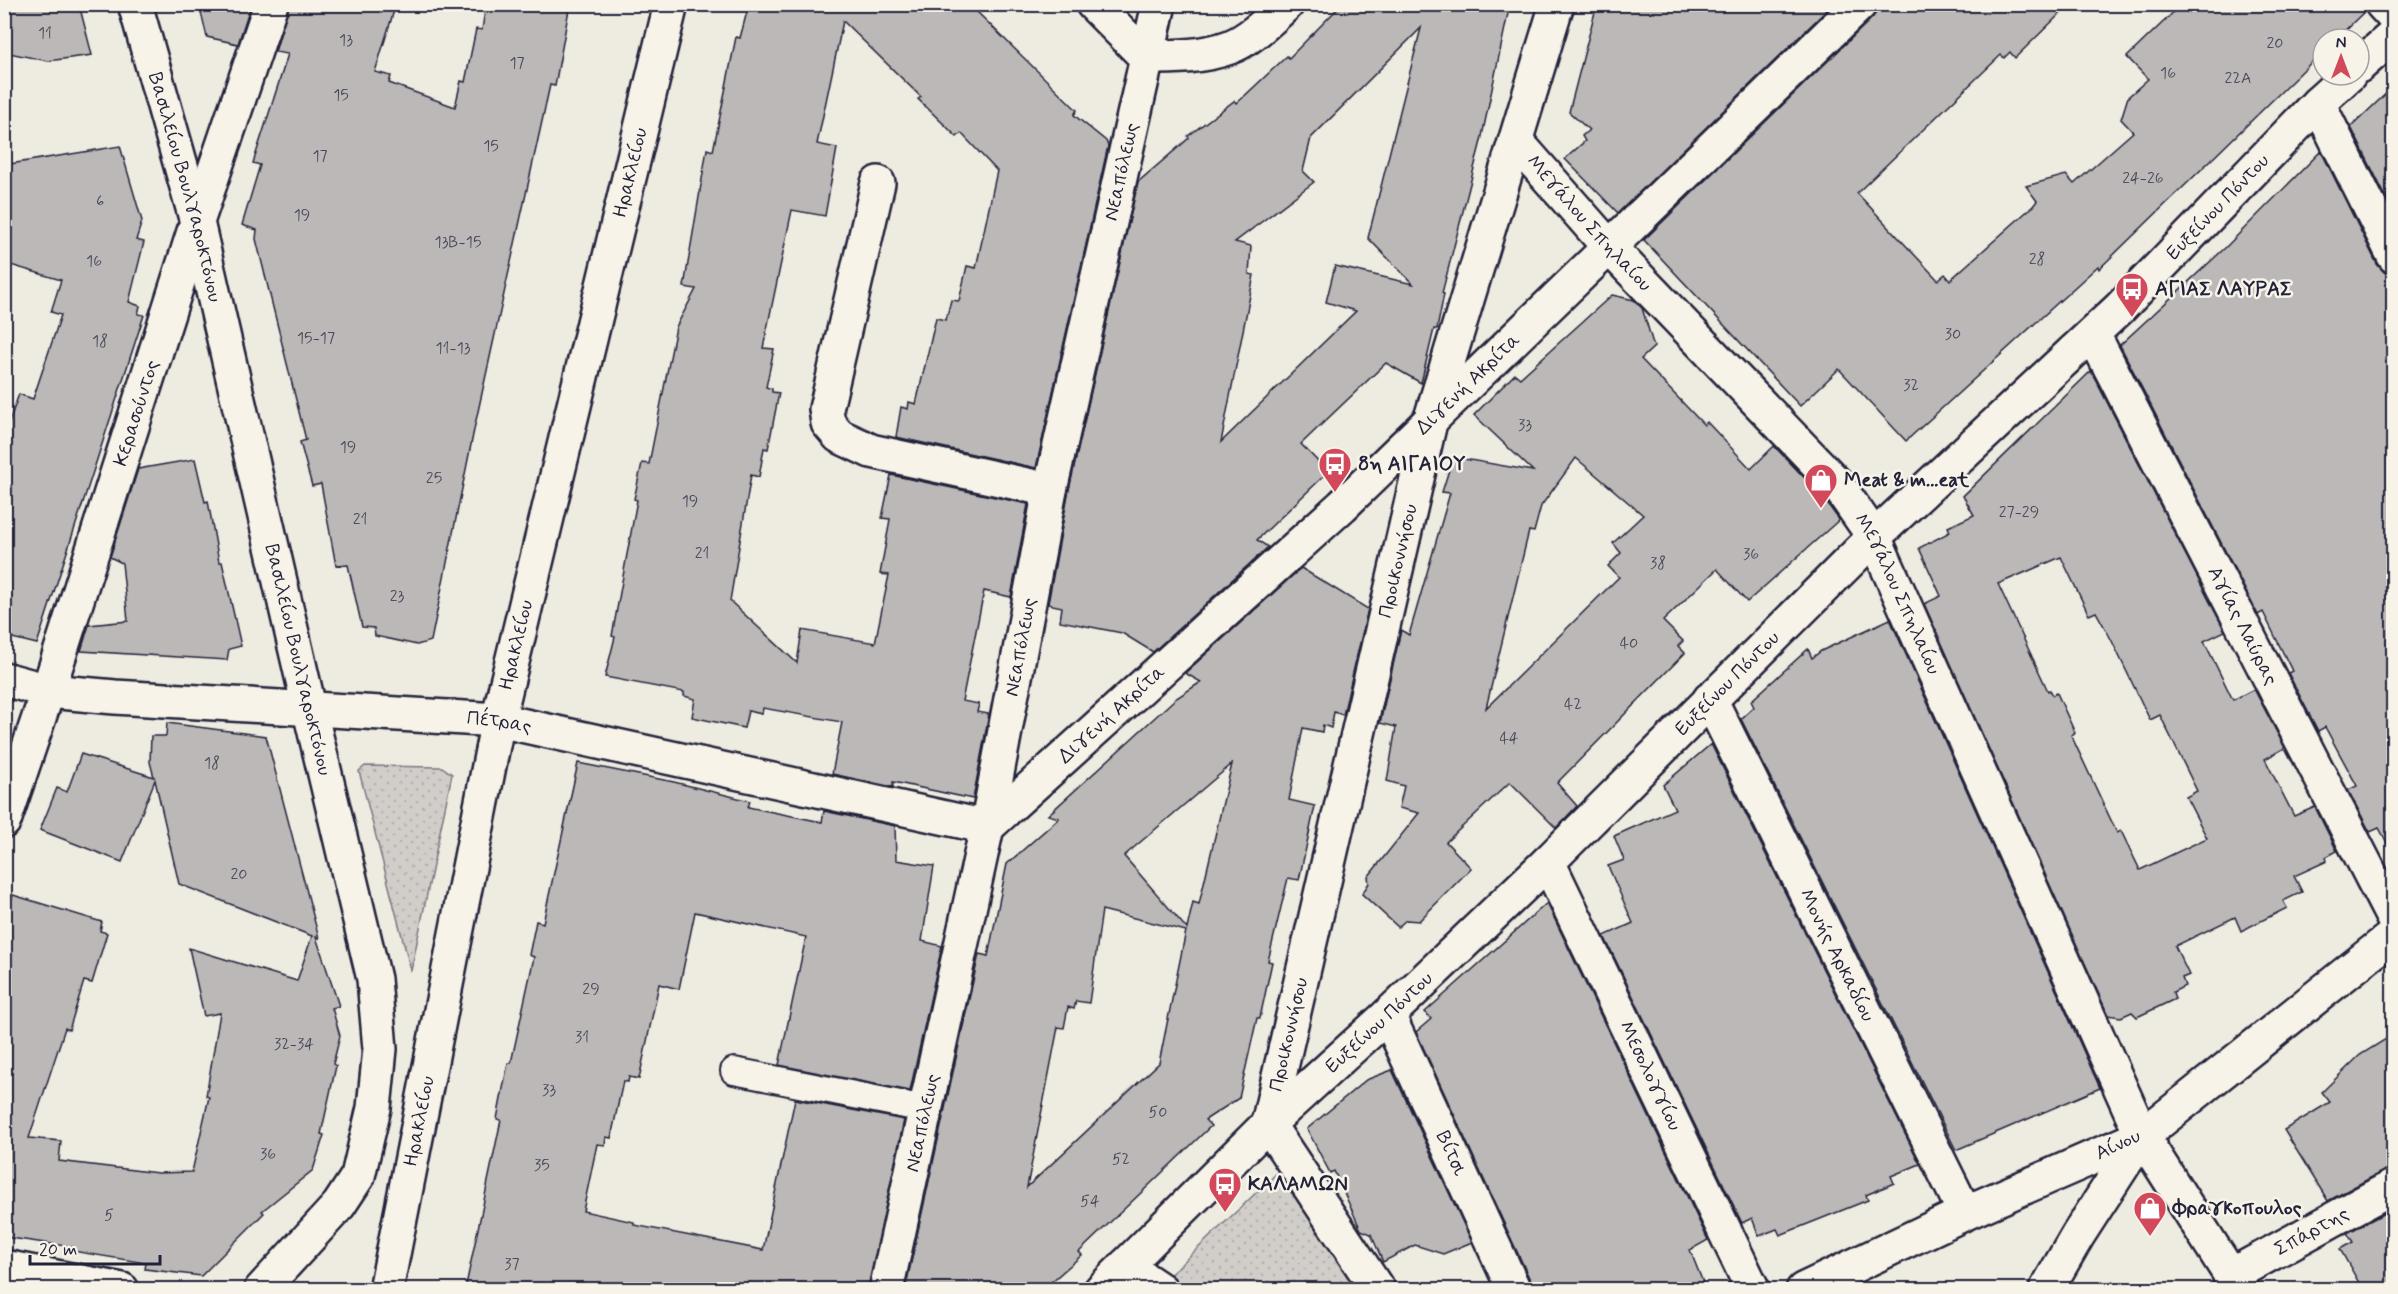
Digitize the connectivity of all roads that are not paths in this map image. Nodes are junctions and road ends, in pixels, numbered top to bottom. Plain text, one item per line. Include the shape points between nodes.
1 (135, 4) edge
2 (271, 4) edge
3 (671, 4) edge
4 (1093, 4) edge
5 (1159, 4) edge
6 (1287, 4) edge
7 (1557, 4) edge
8 (1860, 4) edge
9 (2382, 4) edge
10 (2394, 17) edge
11 (2394, 35) edge
12 (2371, 55) edge
13 (1146, 57) junction
14 (2336, 87) edge
15 (2318, 103) junction
16 (1516, 141) junction
17 (878, 183) dead end
18 (197, 222) junction
19 (1609, 247) junction
20 (2394, 256) edge
21 (2093, 334) junction
22 (1431, 418) junction
23 (1050, 490) junction
24 (1875, 537) junction
25 (4, 680) edge
26 (48, 691) junction
27 (1710, 699) junction
28 (309, 707) junction
29 (498, 720) junction
30 (4, 821) edge
31 (987, 827) junction
32 (1548, 862) junction
33 (2394, 920) edge
34 (2394, 935) edge
35 (1388, 1015) junction
36 (734, 1071) dead end
37 (925, 1109) junction
38 (1268, 1124) junction
39 (2142, 1136) junction
40 (2394, 1186) edge
41 (1965, 1213) junction
42 (1125, 1266) junction
43 (4, 1267) edge
44 (2235, 1283) edge
45 (122, 1290) edge
46 (261, 1290) edge
47 (386, 1290) edge
48 (886, 1290) edge
49 (1101, 1290) edge
50 (1161, 1290) edge
51 (1378, 1290) edge
52 (1514, 1290) edge
53 (1752, 1290) edge
54 (1803, 1290) edge
55 (2046, 1290) edge

1 - 18 street, Βασιλείου Βουλγαροκτόνου
2 - 18 street, Κερασούντος
3 - 29 street, Ηρακλείου
4 - 13 street
5 - 13 street, Νεαπόλεως
6 - 13 street via 1232,47 1196,56
7 - 16 street, Προικοννήσου
8 - 19 street, Διγενή Ακρίτα
9 - 10 street
11 - 12 street
13 - 23 street, Νεαπόλεως
14 - 15 street, Ευξείνου Πόντου
15 - 20 street
15 - 21 street, Ευξείνου Πόντου
16 - 19 street, Μεγάλου Σπηλαίου
16 - 22 street, Προικοννήσου
17 - 23 street via 826,409 828,423 839,436 871,451
18 - 26 street, Κερασούντος
18 - 28 street, Βασιλείου Βουλγαροκτόνου
19 - 22 street, Διγενή Ακρίτα
19 - 24 street, Μεγάλου Σπηλαίου via 1837,484
21 - 24 street, Ευξείνου Πόντου
21 - 33 street, Αγίας Λαύρας
22 - 31 street, Διγενή Ακρίτα via 1341,506
22 - 38 street, Προικοννήσου
23 - 31 street, Νεαπόλεως
24 - 27 street, Ευξείνου Πόντου
24 - 39 street, Μεγάλου Σπηλαίου
25 - 26 street, Πέτρας
26 - 28 street, Πέτρας
26 - 30 street, Κερασούντος
27 - 32 street, Ευξείνου Πόντου
27 - 41 street, Μονής Αρκαδίου
28 - 29 street, Πέτρας
28 - 46 street, Βασιλείου Βουλγαροκτόνου via 374,979 380,1049 374,1108 358,1176 339,1205
29 - 31 street, Πέτρας
29 - 47 street, Ηρακλείου
31 - 37 street, Νεαπόλεως
32 - 35 street, Ευξείνου Πόντου
32 - 53 street, Μεσολογγίου
34 - 39 street, Αίνου
35 - 38 street, Ευξείνου Πόντου
35 - 52 street, Βίτσι
36 - 37 lane
37 - 48 street, Νεαπόλεως
38 - 42 street, Ευξείνου Πόντου
38 - 51 street
39 - 41 street, Αίνου
39 - 44 street, Μεγάλου Σπηλαίου
39 - 55 street
40 - 44 street, Σπάρτης
41 - 54 street, Αίνου
42 - 49 street, Ευξείνου Πόντου
42 - 50 street
43 - 45 street

